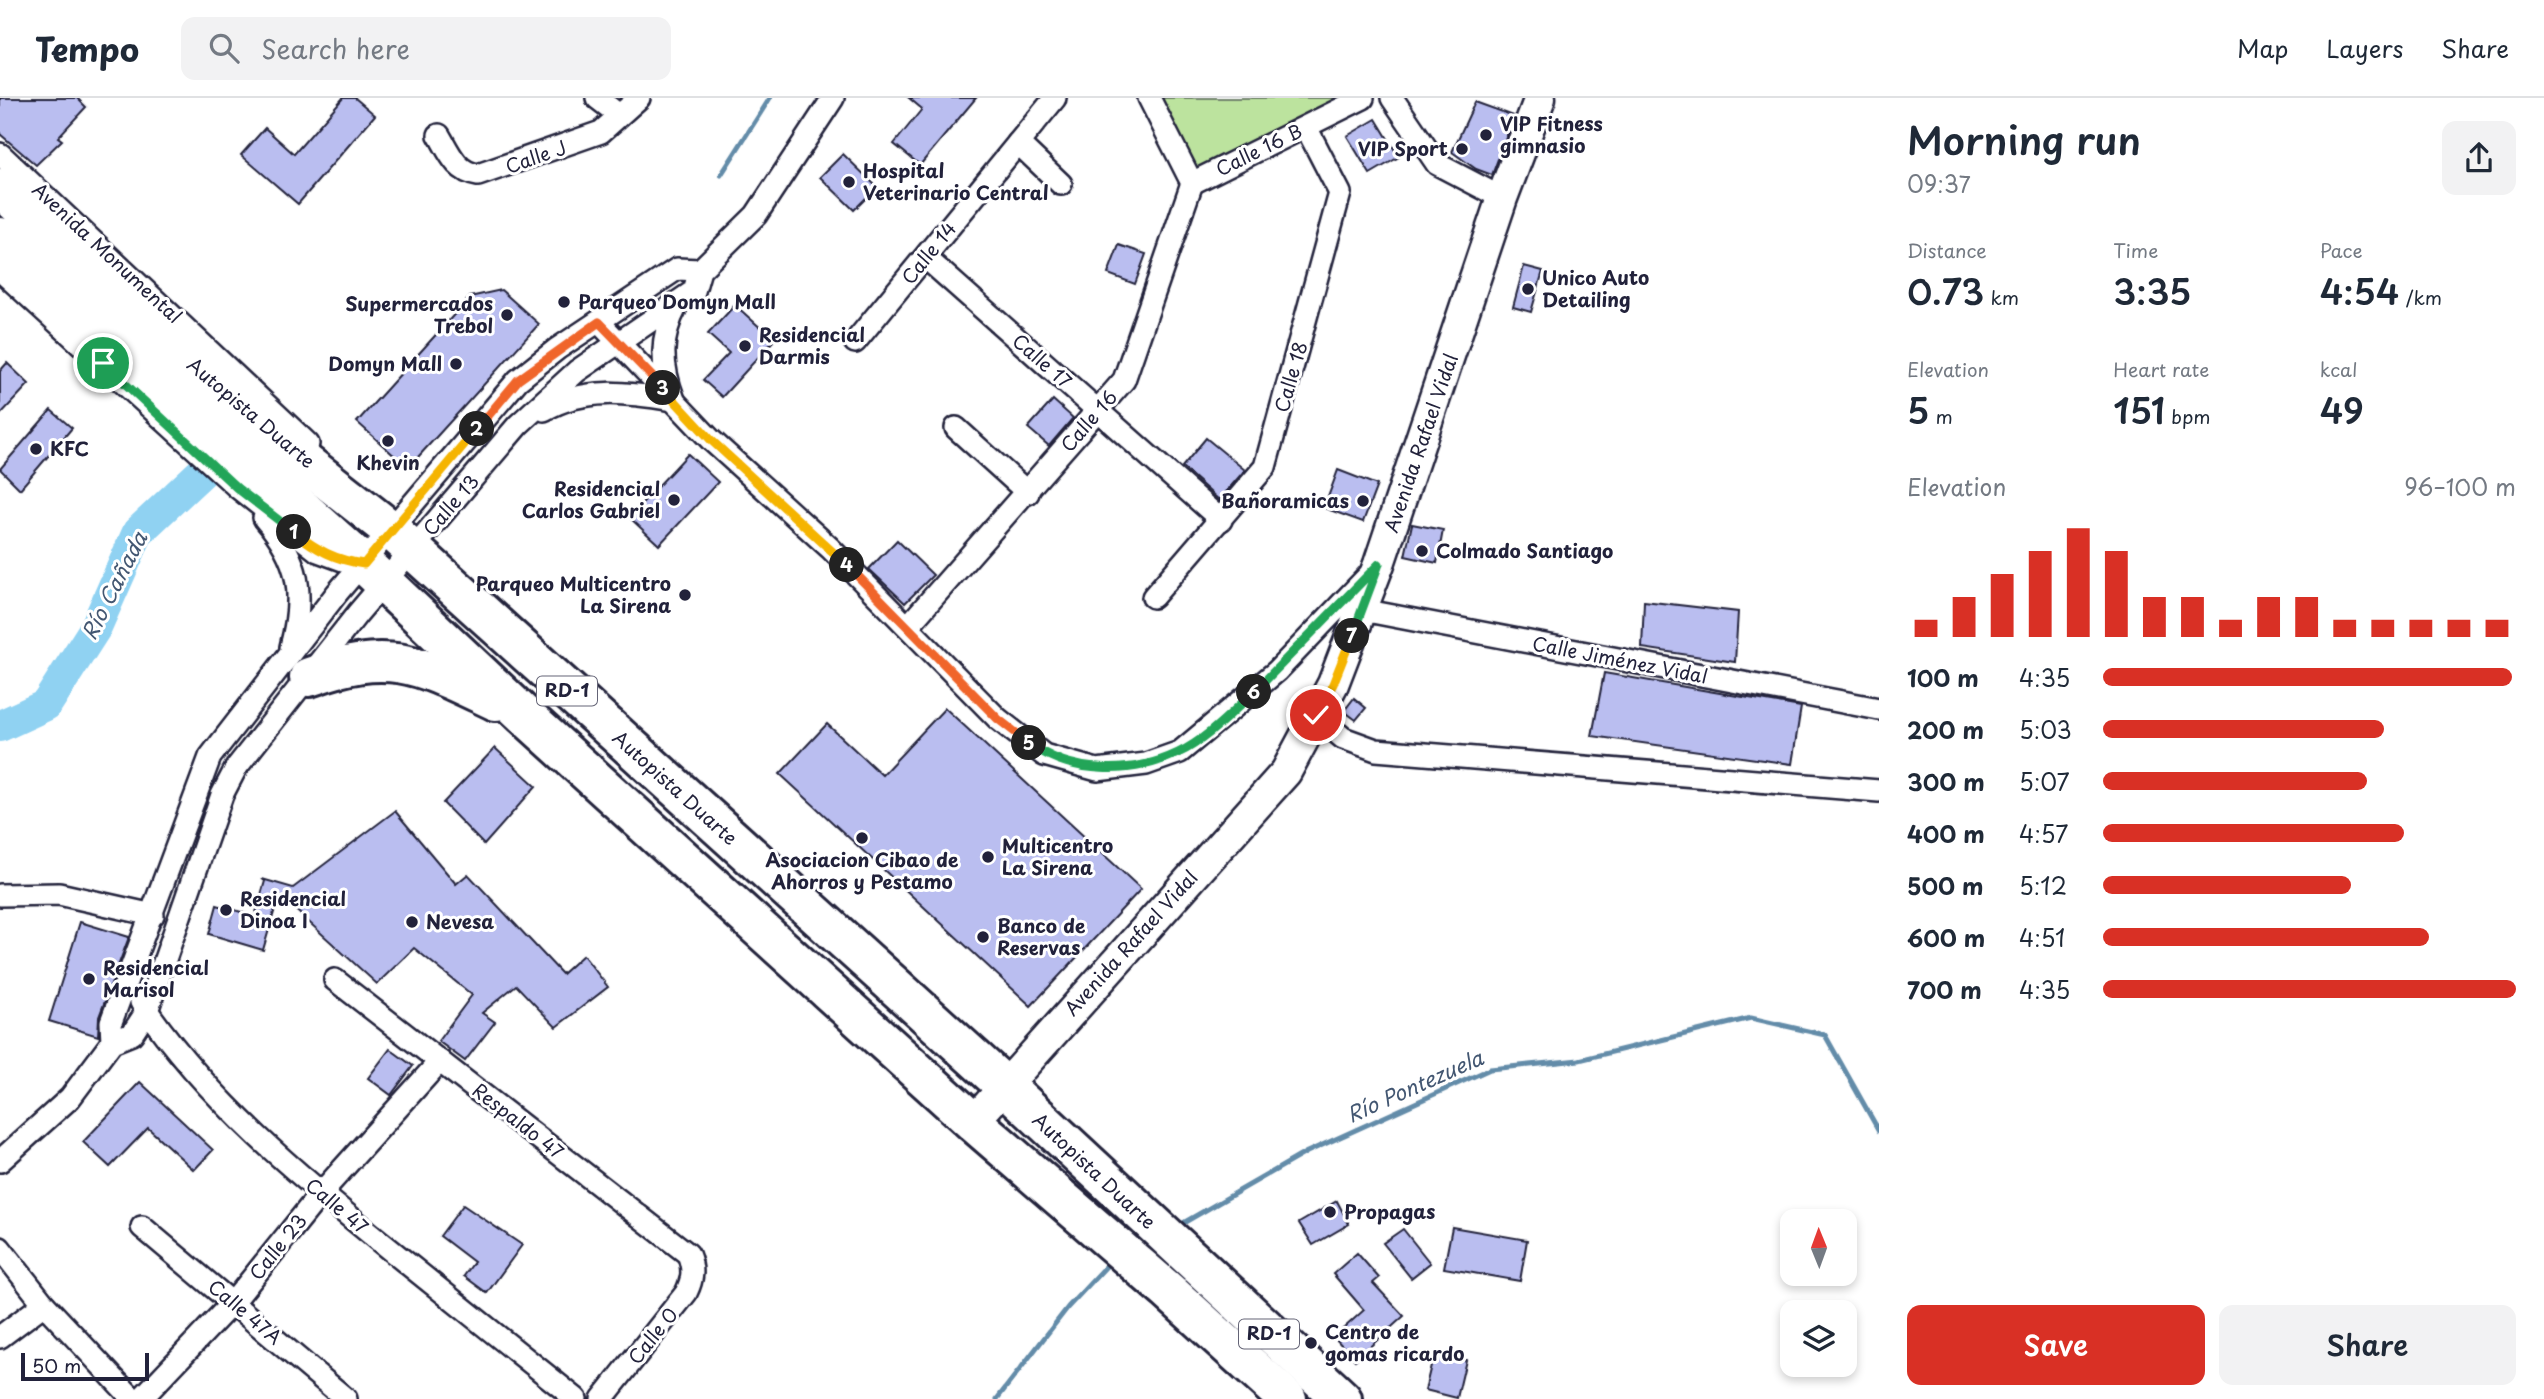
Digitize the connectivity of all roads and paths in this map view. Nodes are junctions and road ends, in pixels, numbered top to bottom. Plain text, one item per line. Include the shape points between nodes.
1 (597, 98) edge
2 (639, 98) edge
3 (833, 98) edge
4 (1055, 98) edge
5 (1149, 98) edge
6 (1363, 98) edge
7 (1392, 98) edge
8 (1540, 98) edge
9 (620, 115) junction
10 (1306, 127) junction
11 (439, 135) dead end
12 (1018, 143) junction
13 (0, 154) edge
14 (1192, 183) junction
15 (1061, 184) dead end
16 (0, 188) edge
17 (1502, 198) junction
18 (0, 237) edge
19 (926, 258) junction
20 (700, 270) junction
21 (28, 289) edge
22 (679, 301) junction
23 (599, 322) junction
24 (855, 342) dead end
25 (618, 344) junction
26 (674, 400) junction
27 (1098, 410) junction
28 (518, 425) junction
29 (956, 428) dead end
30 (237, 488) junction
31 (1028, 493) junction
32 (1221, 520) junction
33 (402, 541) junction
34 (1379, 564) junction
35 (374, 575) junction
36 (1153, 597) dead end
37 (1362, 610) junction
38 (908, 626) junction
39 (299, 665) junction
40 (250, 703) junction
41 (1879, 709) edge
42 (524, 715) junction
43 (1316, 715) junction
44 (273, 720) junction
45 (1879, 791) edge
46 (0, 895) edge
47 (153, 915) junction
48 (335, 980) dead end
49 (128, 983) junction
50 (147, 1011) junction
51 (112, 1042) junction
52 (440, 1061) junction
53 (1005, 1086) junction
54 (973, 1122) junction
55 (0, 1161) edge
56 (321, 1194) junction
57 (142, 1227) dead end
58 (0, 1248) edge
59 (693, 1268) joint
60 (1182, 1279) junction
61 (234, 1301) junction
62 (44, 1304) junction
63 (0, 1337) edge
64 (1246, 1363) junction
65 (133, 1399) edge
66 (141, 1399) edge
67 (346, 1399) edge
68 (576, 1399) edge
69 (602, 1399) edge
70 (1272, 1399) edge
71 (1287, 1399) edge
72 (1342, 1399) edge

1 - 9 street
2 - 9 street, Calle J
3 - 20 street via 756,215
4 - 12 street, Calle 14
5 - 14 street
6 - 10 street, Calle 16 B
7 - 17 street via 1437,164
8 - 17 main road, Avenida Rafael Vidal
9 - 11 street, Calle J via 580,142 478,175 462,170
10 - 14 street, Calle 16 B
10 - 32 street, Calle 18 via 1340,194 1265,467
12 - 15 street
12 - 19 street, Calle 14
13 - 33 street, Avenida Monumental via 180,321
14 - 27 street, Calle 16 via 1124,380
16 - 33 highway, Autopista Duarte / RD-1 via 262,429
17 - 34 main road, Avenida Rafael Vidal
18 - 21 highway, Autopista Duarte / RD-1
19 - 24 street, Calle 14
19 - 27 street, Calle 17
20 - 22 street via 694,291
20 - 23 street via 677,269
21 - 30 street
21 - 35 highway, Autopista Duarte / RD-1
22 - 25 street
22 - 26 street via 667,324 662,355
23 - 25 street
23 - 33 street via 518,380
25 - 26 street
25 - 28 street via 577,371
26 - 28 street via 618,392 564,398
26 - 38 street
27 - 31 street, Calle 16
27 - 32 street, Calle 17
28 - 33 street, Calle 13
29 - 31 street
30 - 35 street via 318,551
30 - 39 street via 292,559 300,614
31 - 38 street, Calle 16
32 - 36 street, Calle 18
33 - 35 street, Calle 13
33 - 35 street
33 - 53 highway, Autopista Duarte / RD-1
34 - 37 main road, Avenida Rafael Vidal
34 - 38 street via 1277,671 1226,717 1180,752 1146,764 1097,770 1044,755 998,719
35 - 39 street
35 - 39 street via 358,612
35 - 42 highway, Autopista Duarte / RD-1
37 - 41 street, Calle Jiménez Vidal
37 - 43 main road, Avenida Rafael Vidal
39 - 40 street
39 - 42 highway via 395,660
39 - 44 street
40 - 44 street
40 - 47 street via 210,757
42 - 54 highway, Autopista Duarte / RD-1
43 - 45 street via 1343,738 1377,750
43 - 53 main road, Avenida Rafael Vidal via 1286,772
44 - 50 street via 236,768 222,795
46 - 47 street via 59,894
47 - 49 street
48 - 52 street, Respaldo 47
49 - 50 street, Calle 47
49 - 51 street via 111,1022
50 - 51 street via 132,1034
50 - 56 street, Calle 47 via 189,1067
51 - 55 street via 69,1098
52 - 56 street, Calle 23
52 - 59 street, Respaldo 47 via 678,1244
53 - 54 main road, Avenida Rafael Vidal
53 - 60 highway, Autopista Duarte / RD-1 via 1128,1202
54 - 60 highway, Autopista Duarte / RD-1 via 1100,1233
56 - 61 street, Calle 23
56 - 68 street, Calle 47
57 - 61 street, Calle 47A
58 - 62 street
59 - 69 street, Calle 0 via 686,1293
60 - 64 highway, Autopista Duarte / RD-1
60 - 72 highway, Autopista Duarte / RD-1
61 - 66 street, Calle 23
61 - 67 street, Calle 47A
62 - 63 street
62 - 65 street
64 - 70 highway
64 - 71 highway, Autopista Duarte / RD-1

